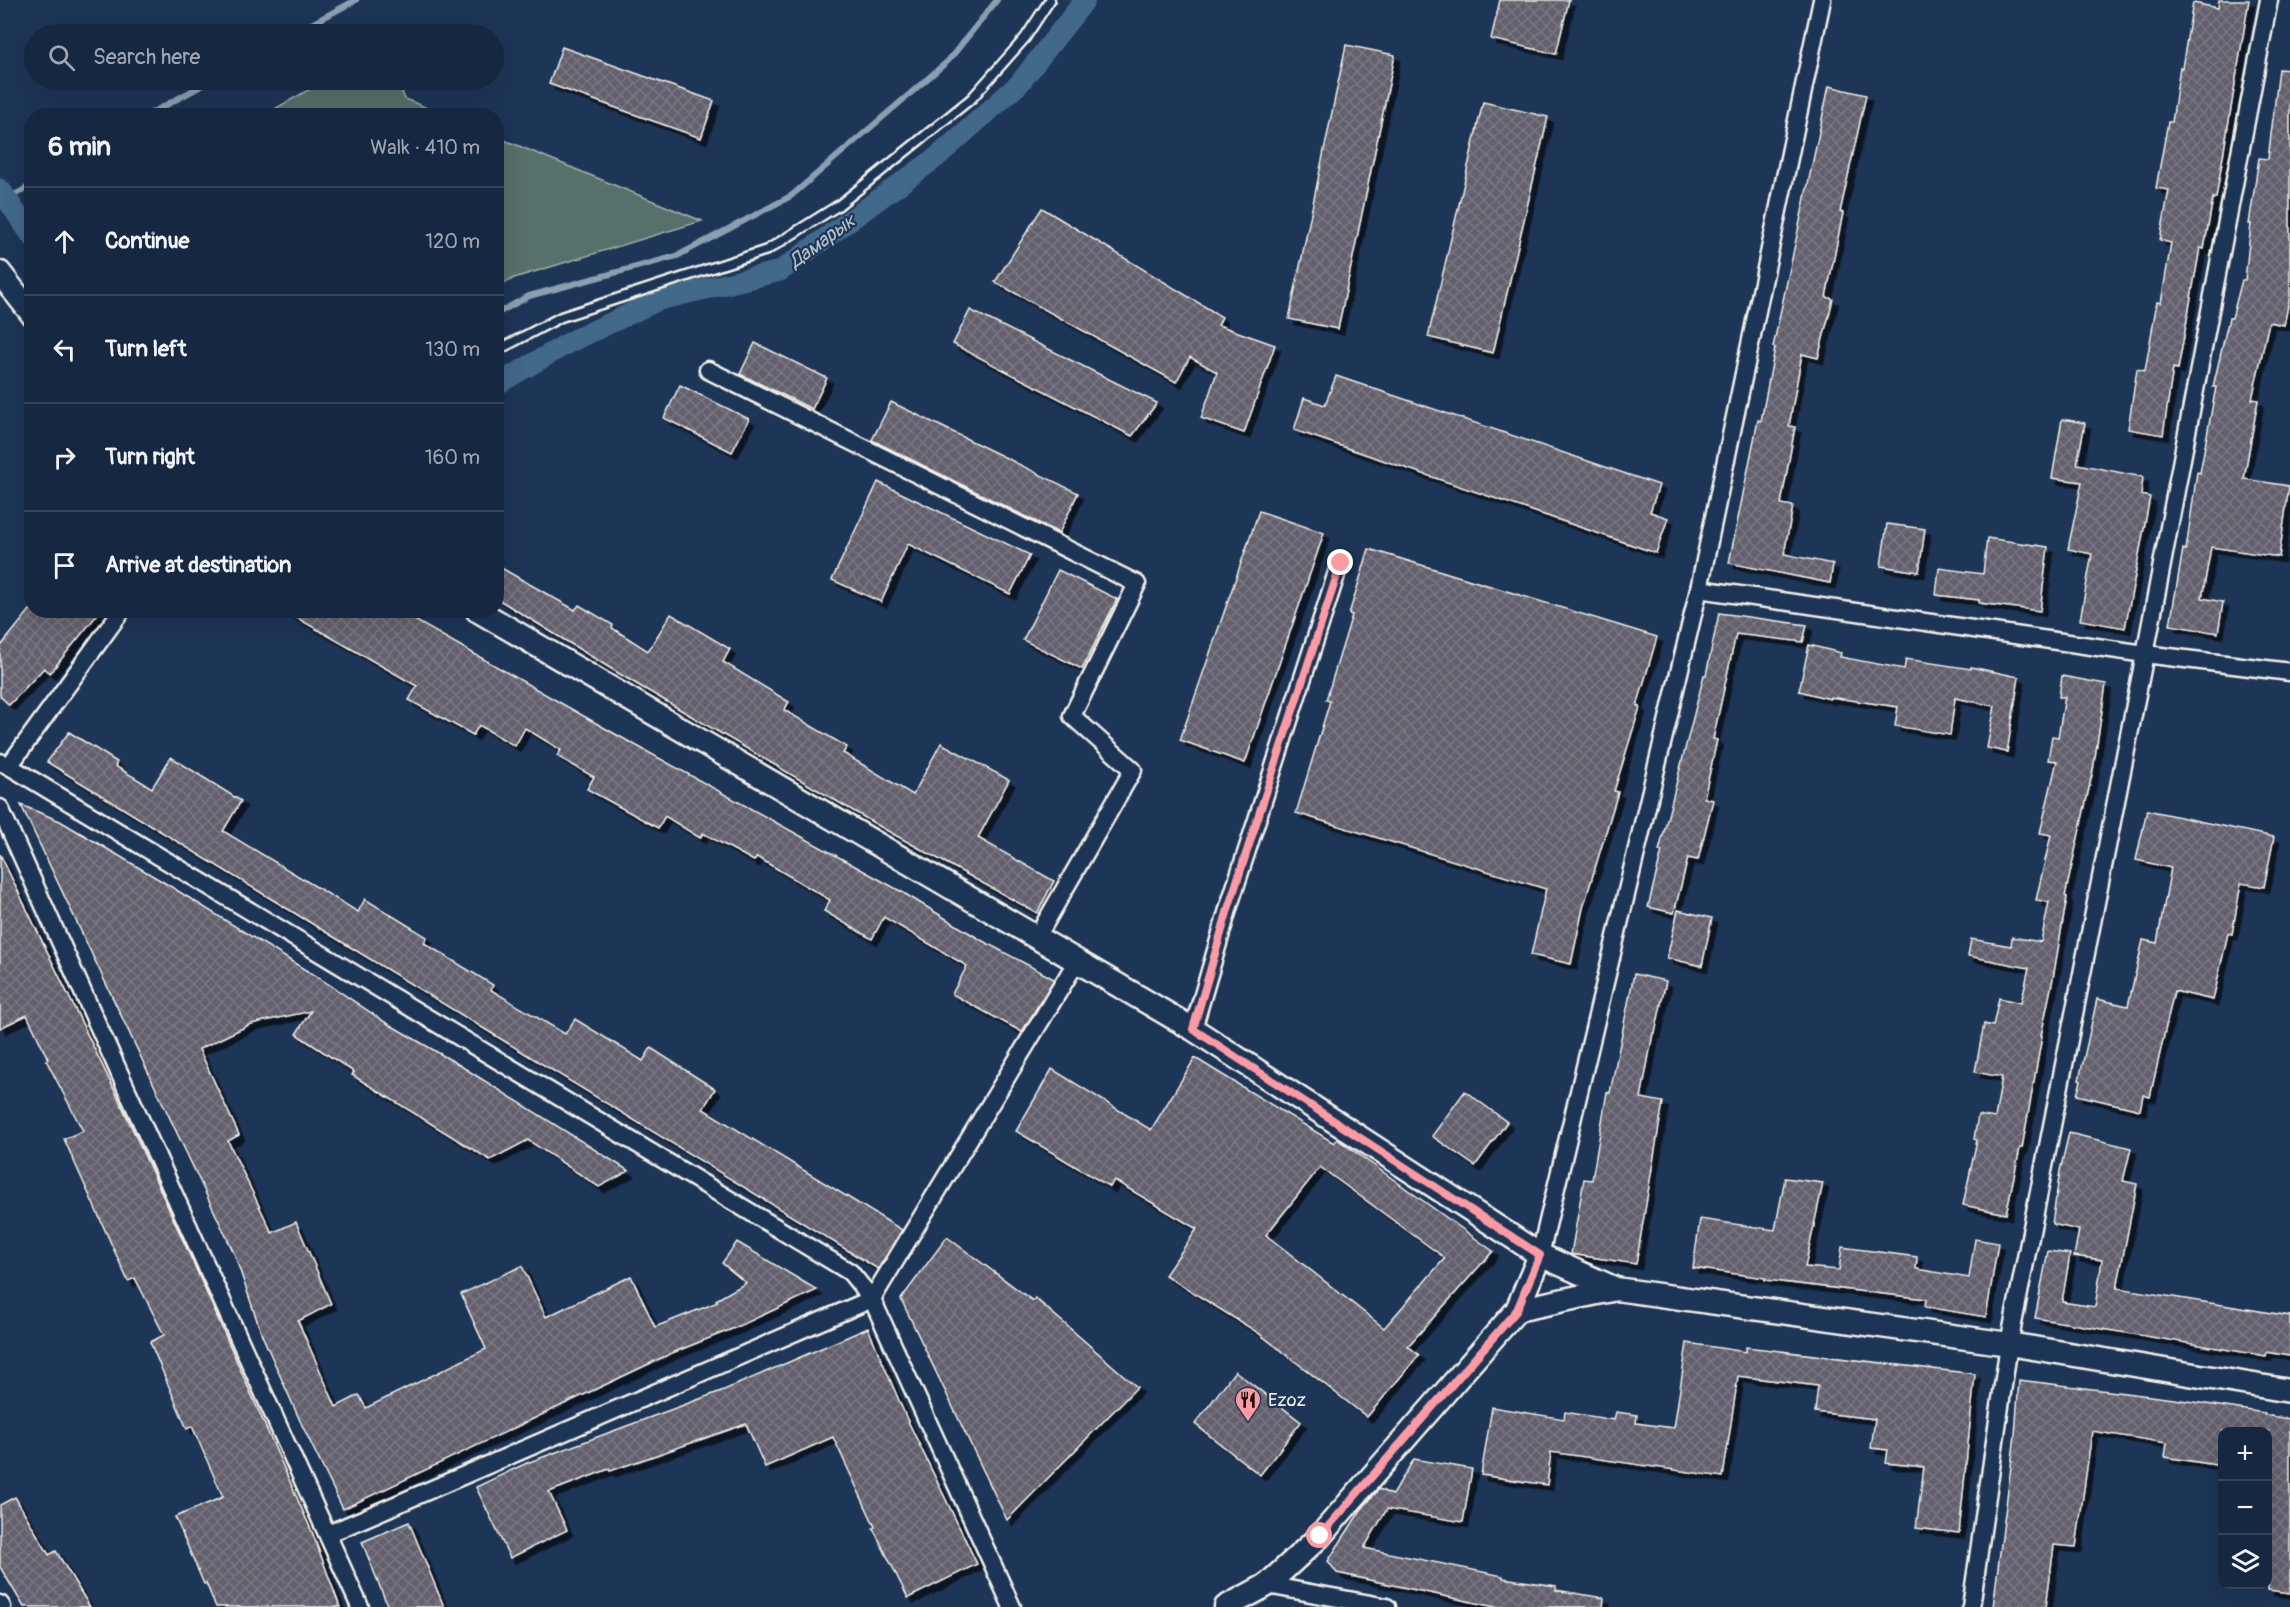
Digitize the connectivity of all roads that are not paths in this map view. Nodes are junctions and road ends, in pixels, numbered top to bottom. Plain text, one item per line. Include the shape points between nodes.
1 (1050, 0) edge
2 (1822, 0) edge
3 (2269, 0) edge
4 (0, 273) edge
5 (24, 304) edge
6 (504, 347) edge
7 (708, 370) dead end
8 (1341, 563) dead end
9 (1699, 589) junction
10 (116, 618) edge
11 (491, 618) edge
12 (2145, 654) junction
13 (2290, 672) edge
14 (4, 764) edge
15 (0, 808) edge
16 (1037, 938) junction
17 (1077, 961) junction
18 (1193, 1029) junction
19 (1540, 1255) junction
20 (1616, 1289) junction
21 (872, 1299) junction
22 (1517, 1310) junction
23 (2009, 1344) junction
24 (2290, 1390) edge
25 (328, 1534) junction
26 (1267, 1585) junction
27 (360, 1607) edge
28 (1012, 1607) edge
29 (1226, 1607) edge
30 (1387, 1607) edge
31 (1971, 1607) edge

1 - 6 lane via 1025,38 972,98 839,205 767,250 561,317
2 - 9 street
3 - 12 street
4 - 5 main road
7 - 16 street via 1137,584 1072,716 1133,770
8 - 18 street
9 - 12 street
9 - 19 street
10 - 14 street
11 - 16 main road
12 - 13 street
12 - 23 street
14 - 21 street via 850,1272
15 - 25 street
16 - 17 main road
17 - 18 main road
17 - 21 street
18 - 19 main road
19 - 20 main road
19 - 22 main road
20 - 22 main road
20 - 23 main road
21 - 25 street
21 - 28 street
22 - 26 main road via 1320,1536
23 - 24 main road
23 - 31 street
25 - 27 street
26 - 29 main road
26 - 30 street

